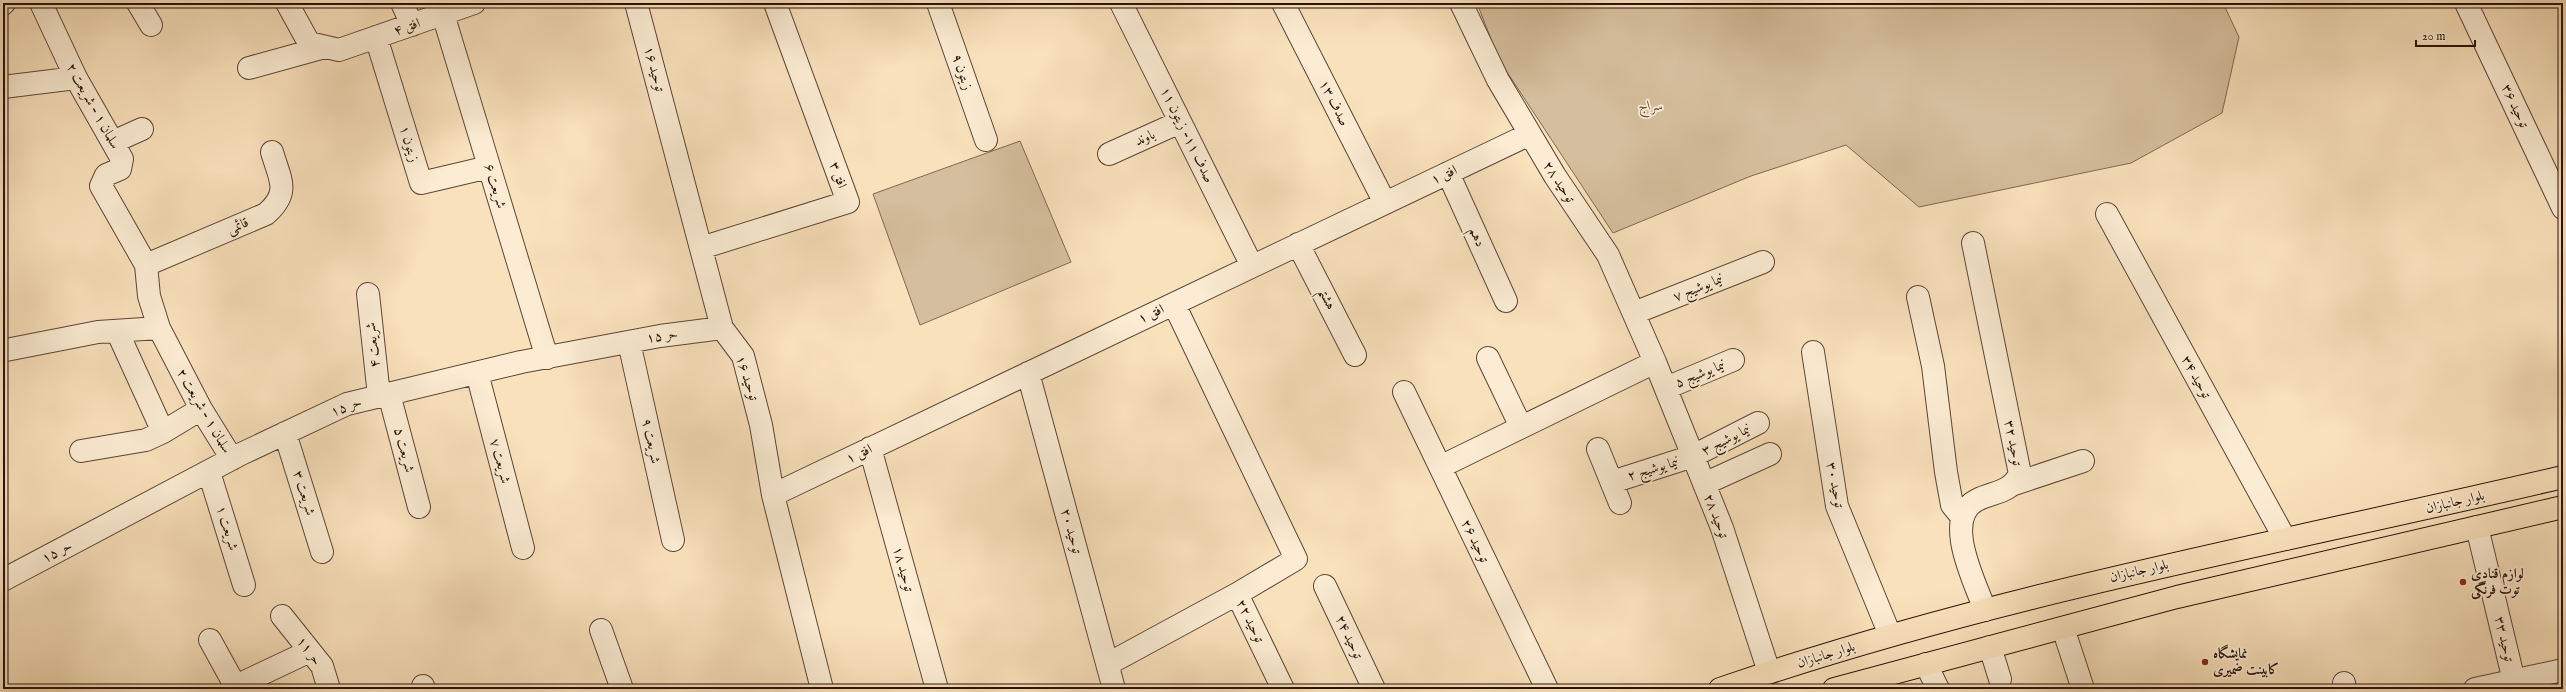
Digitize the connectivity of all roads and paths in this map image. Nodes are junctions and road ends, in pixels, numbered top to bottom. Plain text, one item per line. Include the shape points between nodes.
1 (41, 3) edge
2 (138, 3) edge
3 (288, 3) edge
4 (402, 3) edge
5 (474, 3) edge
6 (636, 3) edge
7 (775, 3) edge
8 (938, 3) edge
9 (1121, 3) edge
10 (1283, 3) edge
11 (1460, 3) edge
12 (2466, 3) edge
13 (443, 14) junction
14 (151, 25) dead end
15 (412, 25) junction
16 (376, 37) junction
17 (332, 49) junction
18 (249, 68) dead end
19 (76, 78) junction
20 (3, 87) edge
21 (1180, 122) junction
22 (142, 129) dead end
23 (1530, 134) junction
24 (986, 140) dead end
25 (113, 142) junction
26 (272, 152) dead end
27 (1109, 154) dead end
28 (489, 167) junction
29 (1448, 173) junction
30 (1385, 203) junction
31 (2563, 208) edge
32 (2106, 214) dead end
33 (1973, 243) dead end
34 (1298, 244) junction
35 (701, 248) junction
36 (1763, 262) dead end
37 (146, 265) junction
38 (1252, 266) junction
39 (368, 294) dead end
40 (1918, 297) dead end
41 (1506, 301) dead end
42 (1174, 304) junction
43 (1634, 314) junction
44 (158, 328) junction
45 (722, 328) junction
46 (116, 331) junction
47 (629, 342) junction
48 (6, 350) dead end
49 (1813, 352) dead end
50 (1356, 355) dead end
51 (547, 358) junction
52 (1488, 358) dead end
53 (1733, 360) dead end
54 (1656, 362) junction
55 (477, 373) junction
56 (1028, 373) junction
57 (1666, 388) junction
58 (1404, 392) dead end
59 (384, 395) junction
60 (201, 409) junction
61 (1758, 423) dead end
62 (1521, 427) junction
63 (163, 432) junction
64 (285, 433) junction
65 (870, 448) junction
66 (1598, 449) dead end
67 (81, 451) dead end
68 (1770, 454) dead end
69 (1693, 456) junction
70 (232, 459) junction
71 (2083, 461) dead end
72 (1440, 467) junction
73 (209, 472) junction
74 (2563, 477) edge
75 (1612, 482) junction
76 (1704, 484) junction
77 (2014, 484) junction
78 (773, 495) junction
79 (1620, 503) dead end
80 (419, 507) dead end
81 (2563, 507) edge
82 (1962, 517) junction
83 (2477, 527) junction
84 (2285, 539) junction
85 (673, 540) dead end
86 (523, 548) dead end
87 (322, 552) dead end
88 (3, 580) edge
89 (244, 585) dead end
90 (1325, 586) dead end
91 (1237, 594) junction
92 (1985, 610) junction
93 (282, 616) dead end
94 (2063, 628) junction
95 (601, 630) dead end
96 (1890, 635) junction
97 (210, 640) dead end
98 (1990, 647) junction
99 (310, 651) junction
100 (1108, 664) junction
101 (1926, 664) junction
102 (2563, 670) edge
103 (1769, 672) junction
104 (2000, 679) dead end
105 (2514, 681) junction
106 (236, 687) edge
107 (329, 689) edge
108 (622, 689) edge
109 (822, 689) edge
110 (937, 689) edge
111 (1114, 689) edge
112 (1283, 689) edge
113 (1374, 689) edge
114 (1546, 689) edge
115 (1720, 689) edge
116 (1834, 689) edge
117 (1938, 689) edge
118 (2083, 689) edge
119 (2475, 689) edge

1 - 19 street, سلمان ۱ - شریعت ۲
2 - 14 street
3 - 17 street via 309,44
4 - 15 street
5 - 13 street, افق ۴
6 - 35 street, توحید ۱۶
7 - 35 street, افق ۳ via 848,202
8 - 24 street, زیتون ۹
9 - 21 street, صدف ۱۱- زیتون ۱۱
10 - 30 street, صدف ۱۳
11 - 23 street, توحید ۲۸ via 1498,80
12 - 31 street, توحید ۳۶
13 - 15 street, افق ۴
13 - 28 street, شریعت ۶
15 - 16 street, افق ۴
16 - 17 street, افق ۴
16 - 28 street, زیتون ۱ via 421,183
17 - 18 street, افق ۴
19 - 20 street
19 - 25 street, سلمان ۱ - شریعت ۲
21 - 27 street, باوند
21 - 38 street, صدف ۱۱- زیتون ۱۱
22 - 25 street
23 - 29 street, افق ۱
23 - 43 street, توحید ۲۸ via 1608,255
25 - 37 street, سلمان ۱ - شریعت ۲ via 122,158 120,168 106,175 101,186
26 - 37 street, قائمی via 282,190 279,202 275,206 266,214
28 - 51 street, شریعت ۶
29 - 30 street, افق ۱
29 - 41 street, دهم
30 - 34 street, افق ۱
32 - 84 street, توحید ۳۴
33 - 77 street, توحید ۳۲ via 2020,474
34 - 38 street, افق ۱
34 - 50 street, هشتم
35 - 45 street, توحید ۱۶
36 - 43 street, نیما یوشیج ۷
37 - 44 street, سلمان ۱ - شریعت ۲ via 149,296
38 - 42 street, افق ۱
39 - 59 street, شریعت ۴
40 - 82 street via 1933,366 1952,505
42 - 56 street, افق ۱
42 - 91 street, توحید ۲۲ via 1296,559
43 - 54 street, توحید ۲۸
44 - 46 street
44 - 60 street, سلمان ۱ - شریعت ۲
45 - 47 street, حر ۱۵
45 - 78 street, توحید ۱۶ via 743,356 761,425
46 - 48 street via 98,332
46 - 63 street
47 - 51 street, حر ۱۵
47 - 85 street, شریعت ۹
49 - 96 street, توحید ۳۰ via 1837,506
51 - 55 street, حر ۱۵
52 - 62 street
53 - 57 street, نیما یوشیج ۵
54 - 57 street, توحید ۲۸
54 - 62 street
55 - 59 street, حر ۱۵
55 - 86 street, شریعت ۷
56 - 65 street, افق ۱
56 - 100 street, توحید ۲۰
57 - 69 street, توحید ۲۸
58 - 72 street, توحید ۲۶
59 - 64 street, حر ۱۵ via 347,404
59 - 80 street, شریعت ۵
60 - 63 street
60 - 70 street, سلمان ۱ - شریعت ۲
61 - 69 street, نیما یوشیج ۳
62 - 72 street
63 - 67 street via 146,440
64 - 70 street, حر ۱۵
64 - 87 street, شریعت ۳
65 - 78 street, افق ۱
65 - 110 street, توحید ۱۸
66 - 75 street
68 - 76 street
69 - 75 street, نیما یوشیج ۲
69 - 76 street, توحید ۲۸
70 - 73 street, حر ۱۵
71 - 77 street
72 - 114 street, توحید ۲۶
73 - 88 street, حر ۱۵
73 - 89 street, شریعت ۱
74 - 84 highway, بلوار جانبازان
75 - 79 street
76 - 103 street, توحید ۲۸ via 1722,528
77 - 82 street, توحید ۳۲ via 1975,501
78 - 109 street, توحید ۱۶
81 - 83 highway
82 - 92 street via 1960,538
83 - 94 highway via 2176,597
83 - 105 street, توحید ۳۳
84 - 92 highway, بلوار جانبازان via 2144,569
90 - 113 street, توحید ۲۴
91 - 100 street
91 - 112 street, توحید ۲۲
92 - 96 highway, بلوار جانبازان
93 - 99 street, حر ۱۱
94 - 98 highway
94 - 118 street
95 - 108 street
96 - 103 highway, بلوار جانبازان
97 - 106 street
98 - 101 highway
98 - 104 street
99 - 106 street
99 - 107 street, حر ۱۱ via 322,666
100 - 111 street, توحید ۲۰
101 - 116 highway
101 - 117 street
102 - 105 street
103 - 115 highway, بلوار جانبازان
105 - 119 street

